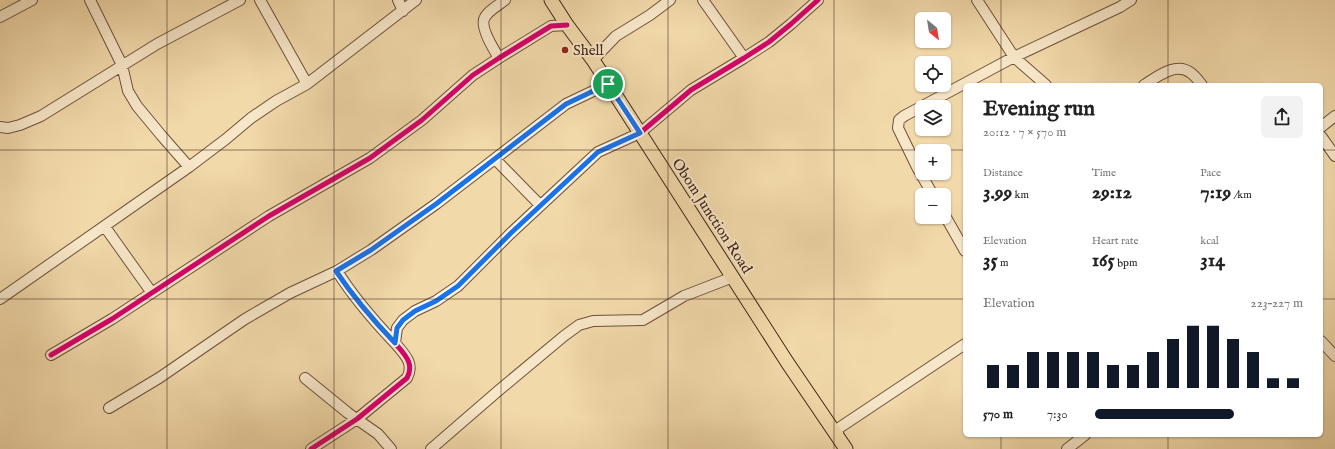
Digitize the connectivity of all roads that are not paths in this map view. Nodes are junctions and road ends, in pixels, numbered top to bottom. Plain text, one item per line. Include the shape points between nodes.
1 (32, 0) edge
2 (90, 0) edge
3 (240, 0) edge
4 (260, 0) edge
5 (398, 0) edge
6 (416, 0) edge
7 (505, 0) edge
8 (551, 0) edge
9 (670, 0) edge
10 (703, 0) edge
11 (817, 0) edge
12 (977, 0) edge
13 (1131, 0) edge
14 (404, 10) junction
15 (0, 17) edge
16 (567, 25) junction
17 (1014, 57) junction
18 (499, 58) junction
19 (744, 58) junction
20 (593, 60) junction
21 (122, 65) junction
22 (966, 83) edge
23 (1044, 83) edge
24 (1147, 83) edge
25 (1200, 83) edge
26 (307, 84) junction
27 (608, 84) junction
28 (963, 84) edge
29 (1335, 116) edge
30 (1323, 125) edge
31 (0, 127) edge
32 (640, 133) junction
33 (1323, 139) edge
34 (1335, 156) edge
35 (495, 159) junction
36 (189, 167) junction
37 (929, 188) edge
38 (540, 205) junction
39 (950, 224) edge
40 (105, 226) junction
41 (963, 247) edge
42 (336, 271) junction
43 (733, 277) junction
44 (152, 293) junction
45 (0, 299) edge
46 (395, 343) junction
47 (1323, 344) edge
48 (963, 345) edge
49 (51, 355) dead end
50 (1335, 356) edge
51 (305, 378) dead end
52 (109, 408) dead end
53 (357, 420) junction
54 (837, 437) junction
55 (1082, 437) edge
56 (311, 449) edge
57 (390, 449) edge
58 (431, 449) edge
59 (846, 449) edge
60 (1067, 449) edge

1 - 15 street
2 - 21 street
3 - 21 street
4 - 26 street
5 - 14 street
6 - 14 street
7 - 18 street via 485,17 483,22
8 - 16 main road, Obom Junction Road
9 - 20 street via 616,36
10 - 19 street
11 - 19 street via 792,24
12 - 17 street
13 - 17 street
14 - 26 street
16 - 18 street via 550,26
16 - 20 main road, Obom Junction Road
17 - 22 street
17 - 23 street
18 - 44 street via 473,75 422,120 370,158 269,216
19 - 32 street via 691,90
20 - 27 main road, Obom Junction Road
21 - 31 street via 41,116 20,125
21 - 36 street via 128,91 137,106
24 - 25 street via 1163,73 1178,68 1190,72
26 - 36 street via 251,118
27 - 32 main road, Obom Junction Road
27 - 35 street via 566,104
28 - 37 street via 899,120 898,128
29 - 30 street
32 - 38 street via 598,152
32 - 43 main road, Obom Junction Road
33 - 34 street
35 - 38 street
35 - 42 street via 371,250
36 - 40 street
38 - 46 street via 458,286 403,320 397,328
39 - 41 street
40 - 44 street
40 - 45 street
42 - 46 street via 371,318
42 - 52 street via 290,293 245,319 160,378
43 - 54 main road, Obom Junction Road
43 - 58 street via 684,296 642,320 593,321 579,325 498,390
44 - 49 street
46 - 53 street via 407,357 410,373
47 - 50 street
48 - 54 street via 839,428
51 - 53 street
53 - 56 street
53 - 57 street via 378,434
54 - 59 main road, Obom Junction Road
55 - 60 street

